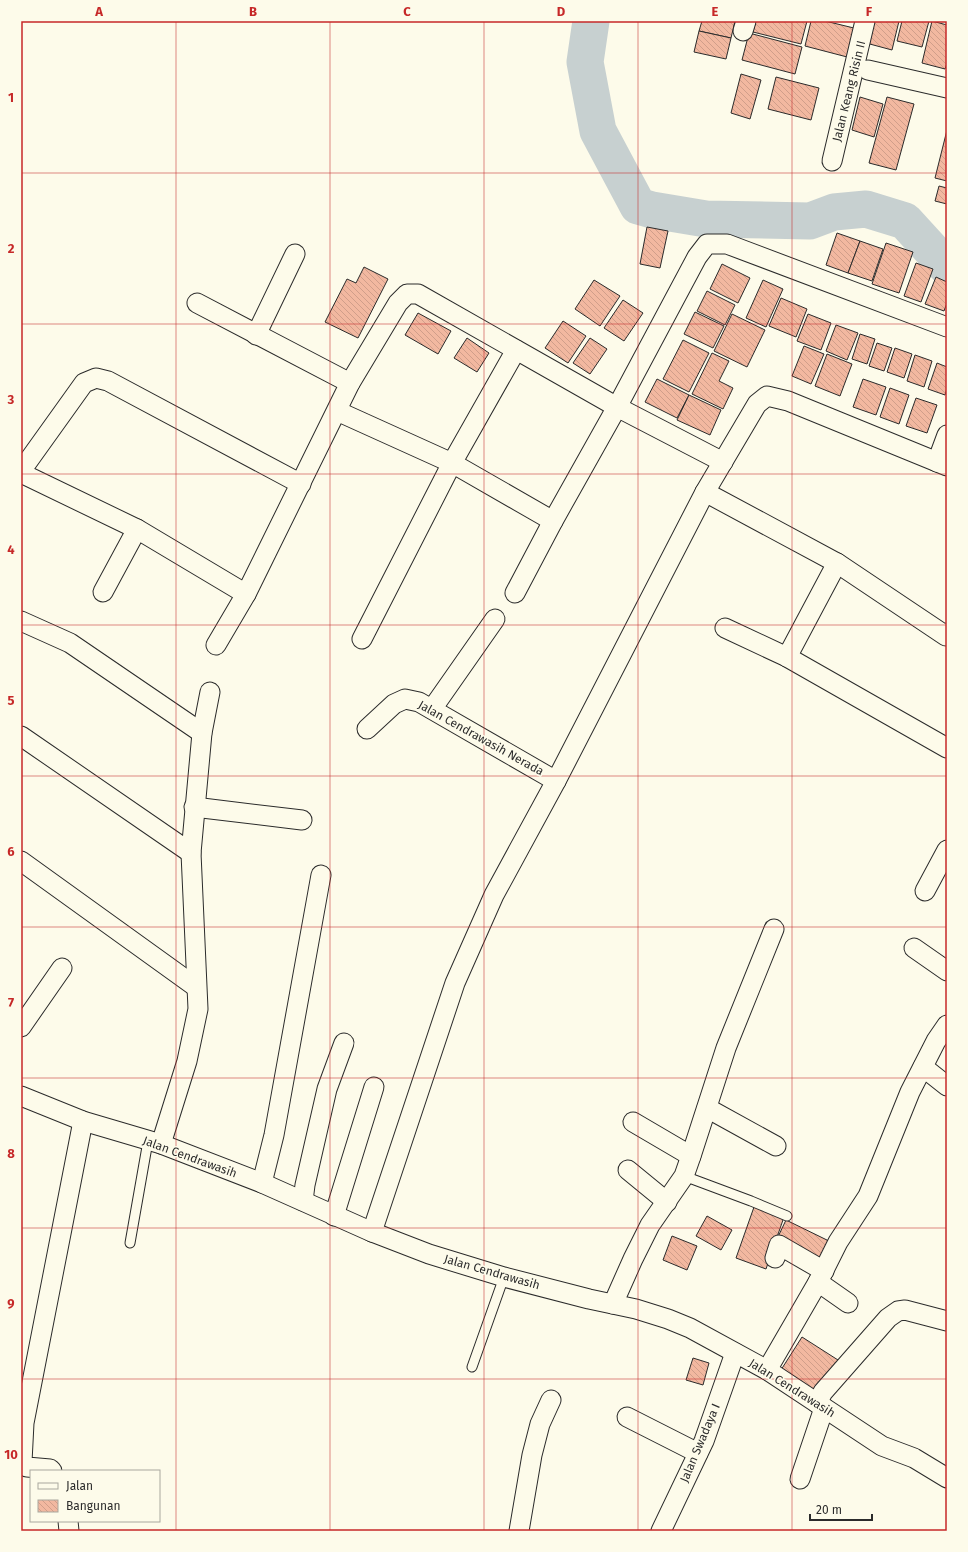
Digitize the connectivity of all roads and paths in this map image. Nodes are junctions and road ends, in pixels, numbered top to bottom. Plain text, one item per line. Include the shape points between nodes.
1 (865, 21) edge
2 (868, 70) dead end
3 (947, 88) edge
4 (832, 161) dead end
5 (295, 254) dead end
6 (197, 303) dead end
7 (947, 327) edge
8 (256, 335) junction
9 (516, 350) junction
10 (350, 383) junction
11 (617, 407) junction
12 (337, 411) junction
13 (947, 435) edge
14 (723, 462) junction
15 (452, 463) junction
16 (942, 464) edge
17 (21, 472) edge
18 (301, 484) junction
19 (705, 492) junction
20 (553, 521) junction
21 (137, 529) junction
22 (837, 563) junction
23 (103, 592) dead end
24 (515, 593) dead end
25 (246, 594) junction
26 (494, 619) dead end
27 (21, 620) edge
28 (725, 628) dead end
29 (947, 635) edge
30 (362, 639) dead end
31 (216, 645) dead end
32 (787, 657) junction
33 (210, 692) dead end
34 (432, 709) junction
35 (367, 729) dead end
36 (202, 734) junction
37 (21, 736) edge
38 (947, 748) edge
39 (556, 781) junction
40 (194, 808) junction
41 (302, 820) dead end
42 (947, 850) edge
43 (191, 853) junction
44 (21, 861) edge
45 (322, 875) dead end
46 (925, 891) dead end
47 (774, 929) dead end
48 (914, 948) dead end
49 (62, 968) dead end
50 (947, 971) edge
51 (196, 987) junction
52 (947, 1025) edge
53 (21, 1027) edge
54 (344, 1043) dead end
55 (923, 1067) junction
56 (947, 1086) edge
57 (374, 1087) dead end
58 (21, 1096) edge
59 (707, 1108) junction
60 (84, 1121) junction
61 (633, 1122) dead end
62 (154, 1143) junction
63 (776, 1146) dead end
64 (692, 1156) junction
65 (628, 1170) dead end
66 (684, 1176) junction
67 (262, 1183) junction
68 (303, 1202) junction
69 (667, 1202) junction
70 (334, 1216) junction
71 (787, 1216) dead end
72 (372, 1232) junction
73 (130, 1242) dead end
74 (775, 1258) dead end
75 (821, 1276) junction
76 (504, 1277) junction
77 (848, 1303) dead end
78 (613, 1304) junction
79 (947, 1321) edge
80 (735, 1353) junction
81 (472, 1367) dead end
82 (767, 1370) junction
83 (551, 1400) dead end
84 (820, 1406) junction
85 (627, 1417) dead end
86 (698, 1453) junction
87 (50, 1470) edge
88 (947, 1478) edge
89 (800, 1479) dead end
90 (519, 1531) edge
91 (662, 1531) edge

1 - 4 street, Jalan Keang Risin II
2 - 3 street
5 - 8 street
6 - 8 street
7 - 11 street via 727,244 707,244 697,257
8 - 10 street
9 - 10 street via 418,294 407,294 398,303
9 - 11 street
9 - 15 street
10 - 12 street
11 - 14 street
11 - 20 street
12 - 15 street
12 - 18 street
13 - 16 street
14 - 16 street via 756,404 768,396 788,401
14 - 19 street
15 - 20 street
15 - 30 street
17 - 18 street via 84,383 96,378 108,381
17 - 21 street
18 - 25 street
19 - 22 street
19 - 39 street
20 - 24 street
21 - 23 street
21 - 25 street
22 - 29 street
22 - 32 street
25 - 31 street
26 - 34 street
27 - 36 street via 70,643
28 - 32 street
32 - 38 street
33 - 36 street
34 - 35 street, Jalan Cendrawasih Nerada via 419,702 405,699 394,704
34 - 39 street, Jalan Cendrawasih Nerada
36 - 40 street
37 - 43 street
39 - 72 street via 494,895 455,983
40 - 41 street
40 - 43 street
42 - 46 street
43 - 51 street
44 - 51 street
45 - 67 street via 274,1135
47 - 59 street via 726,1048
48 - 50 street
49 - 53 street
51 - 62 street via 198,1009 189,1053
52 - 55 street
54 - 68 street via 327,1089
55 - 56 street
55 - 75 street via 910,1092 868,1196 838,1242
57 - 70 street
58 - 60 street, Jalan Cendrawasih
59 - 63 street
59 - 64 street
60 - 62 street, Jalan Cendrawasih
60 - 87 street via 24,1423 22,1462 27,1467
61 - 64 street
62 - 67 street, Jalan Cendrawasih
62 - 73 lane
64 - 66 street
65 - 69 street
66 - 69 street
66 - 71 lane
67 - 68 street, Jalan Cendrawasih
68 - 70 street, Jalan Cendrawasih
69 - 78 street via 643,1239
70 - 72 street, Jalan Cendrawasih
72 - 76 street, Jalan Cendrawasih via 429,1254
74 - 75 street via 779,1245
75 - 77 street
75 - 82 street
76 - 78 street, Jalan Cendrawasih
76 - 81 lane
78 - 80 street, Jalan Cendrawasih via 668,1318
79 - 84 street via 905,1310 898,1311 888,1318 823,1392
80 - 82 street, Jalan Cendrawasih
80 - 86 street, Jalan Swadaya I
82 - 84 street, Jalan Cendrawasih
83 - 90 street via 540,1424
84 - 88 street, Jalan Cendrawasih via 882,1446 914,1458
84 - 89 street
85 - 86 street
86 - 91 street, Jalan Swadaya I

